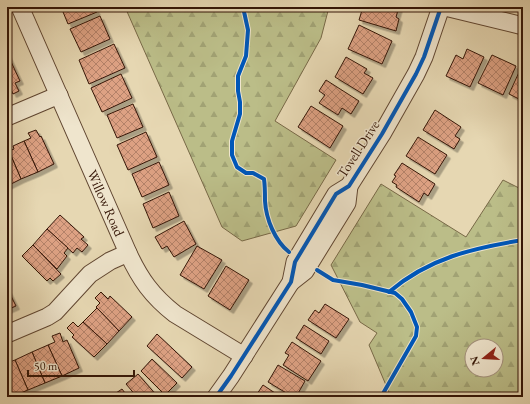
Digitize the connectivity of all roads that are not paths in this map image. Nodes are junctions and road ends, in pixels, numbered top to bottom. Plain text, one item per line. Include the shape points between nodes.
1 (20, 7) edge
2 (441, 7) edge
3 (445, 7) edge
4 (523, 26) edge
5 (59, 95) junction
6 (7, 117) edge
7 (128, 253) junction
8 (7, 334) edge
9 (244, 356) junction
10 (216, 397) edge

1 - 5 street, Willow Road
2 - 9 street, Tovell Drive via 434,33 416,74 349,186 347,203 305,271 290,282
3 - 4 street
5 - 6 street
5 - 7 street, Willow Road
7 - 8 street via 90,274 51,314
7 - 9 street, Willow Road via 145,285 165,306
9 - 10 street, Tovell Drive

